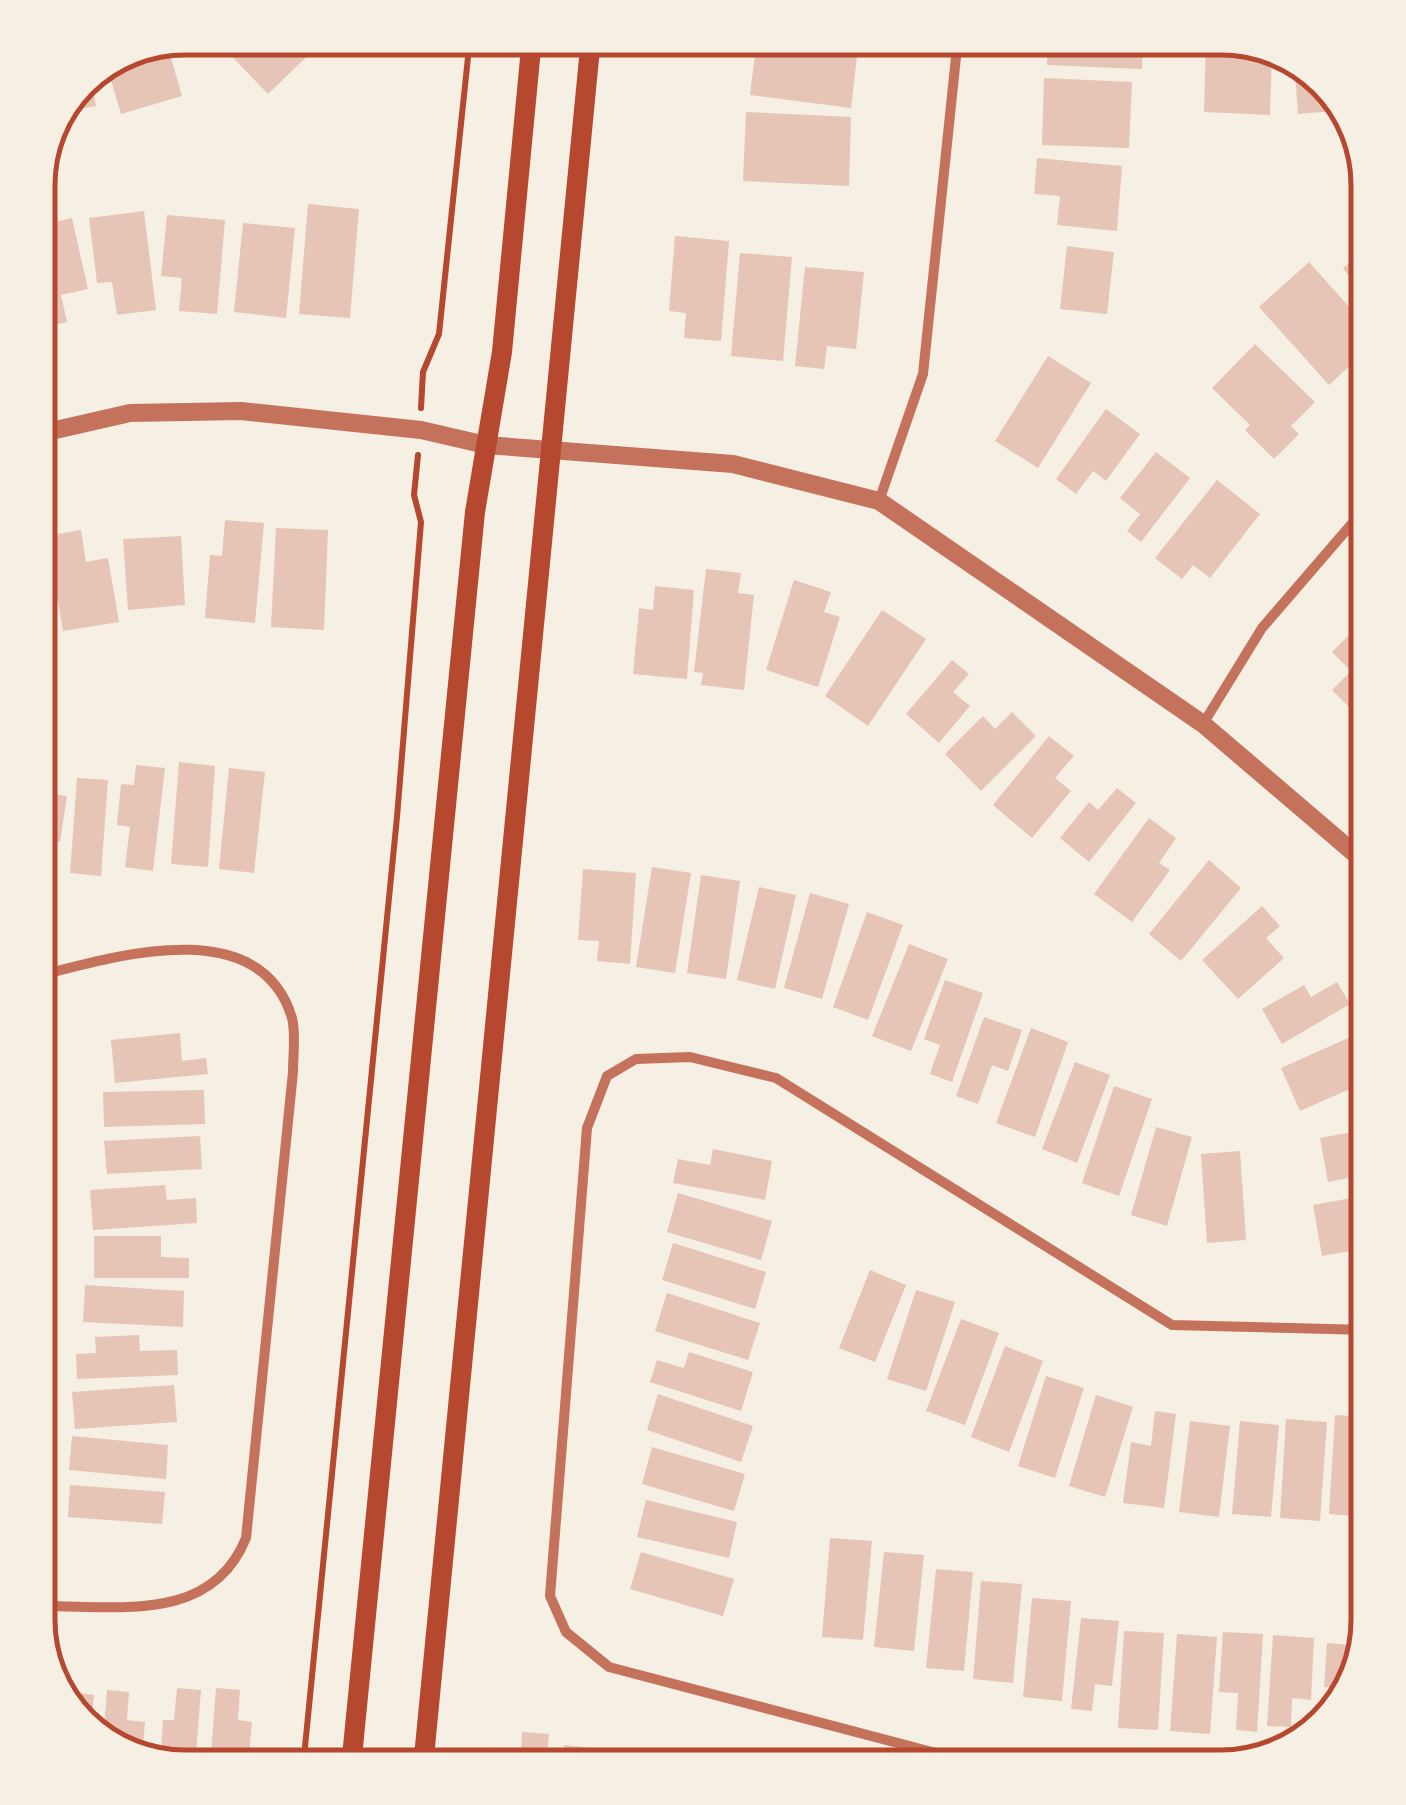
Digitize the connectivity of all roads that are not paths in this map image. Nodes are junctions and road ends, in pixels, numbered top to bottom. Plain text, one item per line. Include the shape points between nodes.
1 (530, 55) edge
2 (589, 55) edge
3 (956, 55) edge
4 (55, 430) edge
5 (486, 445) junction
6 (550, 450) junction
7 (879, 501) junction
8 (1351, 525) edge
9 (1203, 724) junction
10 (1351, 850) edge
11 (55, 972) edge
12 (1351, 1330) edge
13 (55, 1606) edge
14 (354, 1750) edge
15 (425, 1750) edge
16 (922, 1750) edge

1 - 5 main road via 502,352
2 - 6 main road
3 - 7 street via 923,374
4 - 5 street via 179,409 420,430
5 - 6 street
5 - 14 main road
6 - 7 street via 733,464
6 - 15 main road
7 - 9 street
8 - 9 street via 1262,628
9 - 10 street
11 - 13 street via 142,950 227,956 269,976 292,1018 293,1072 246,1538 236,1563 196,1596 167,1604
12 - 16 street via 1172,1325 776,1078 690,1057 636,1059 607,1076 587,1128 550,1596 566,1632 608,1667

